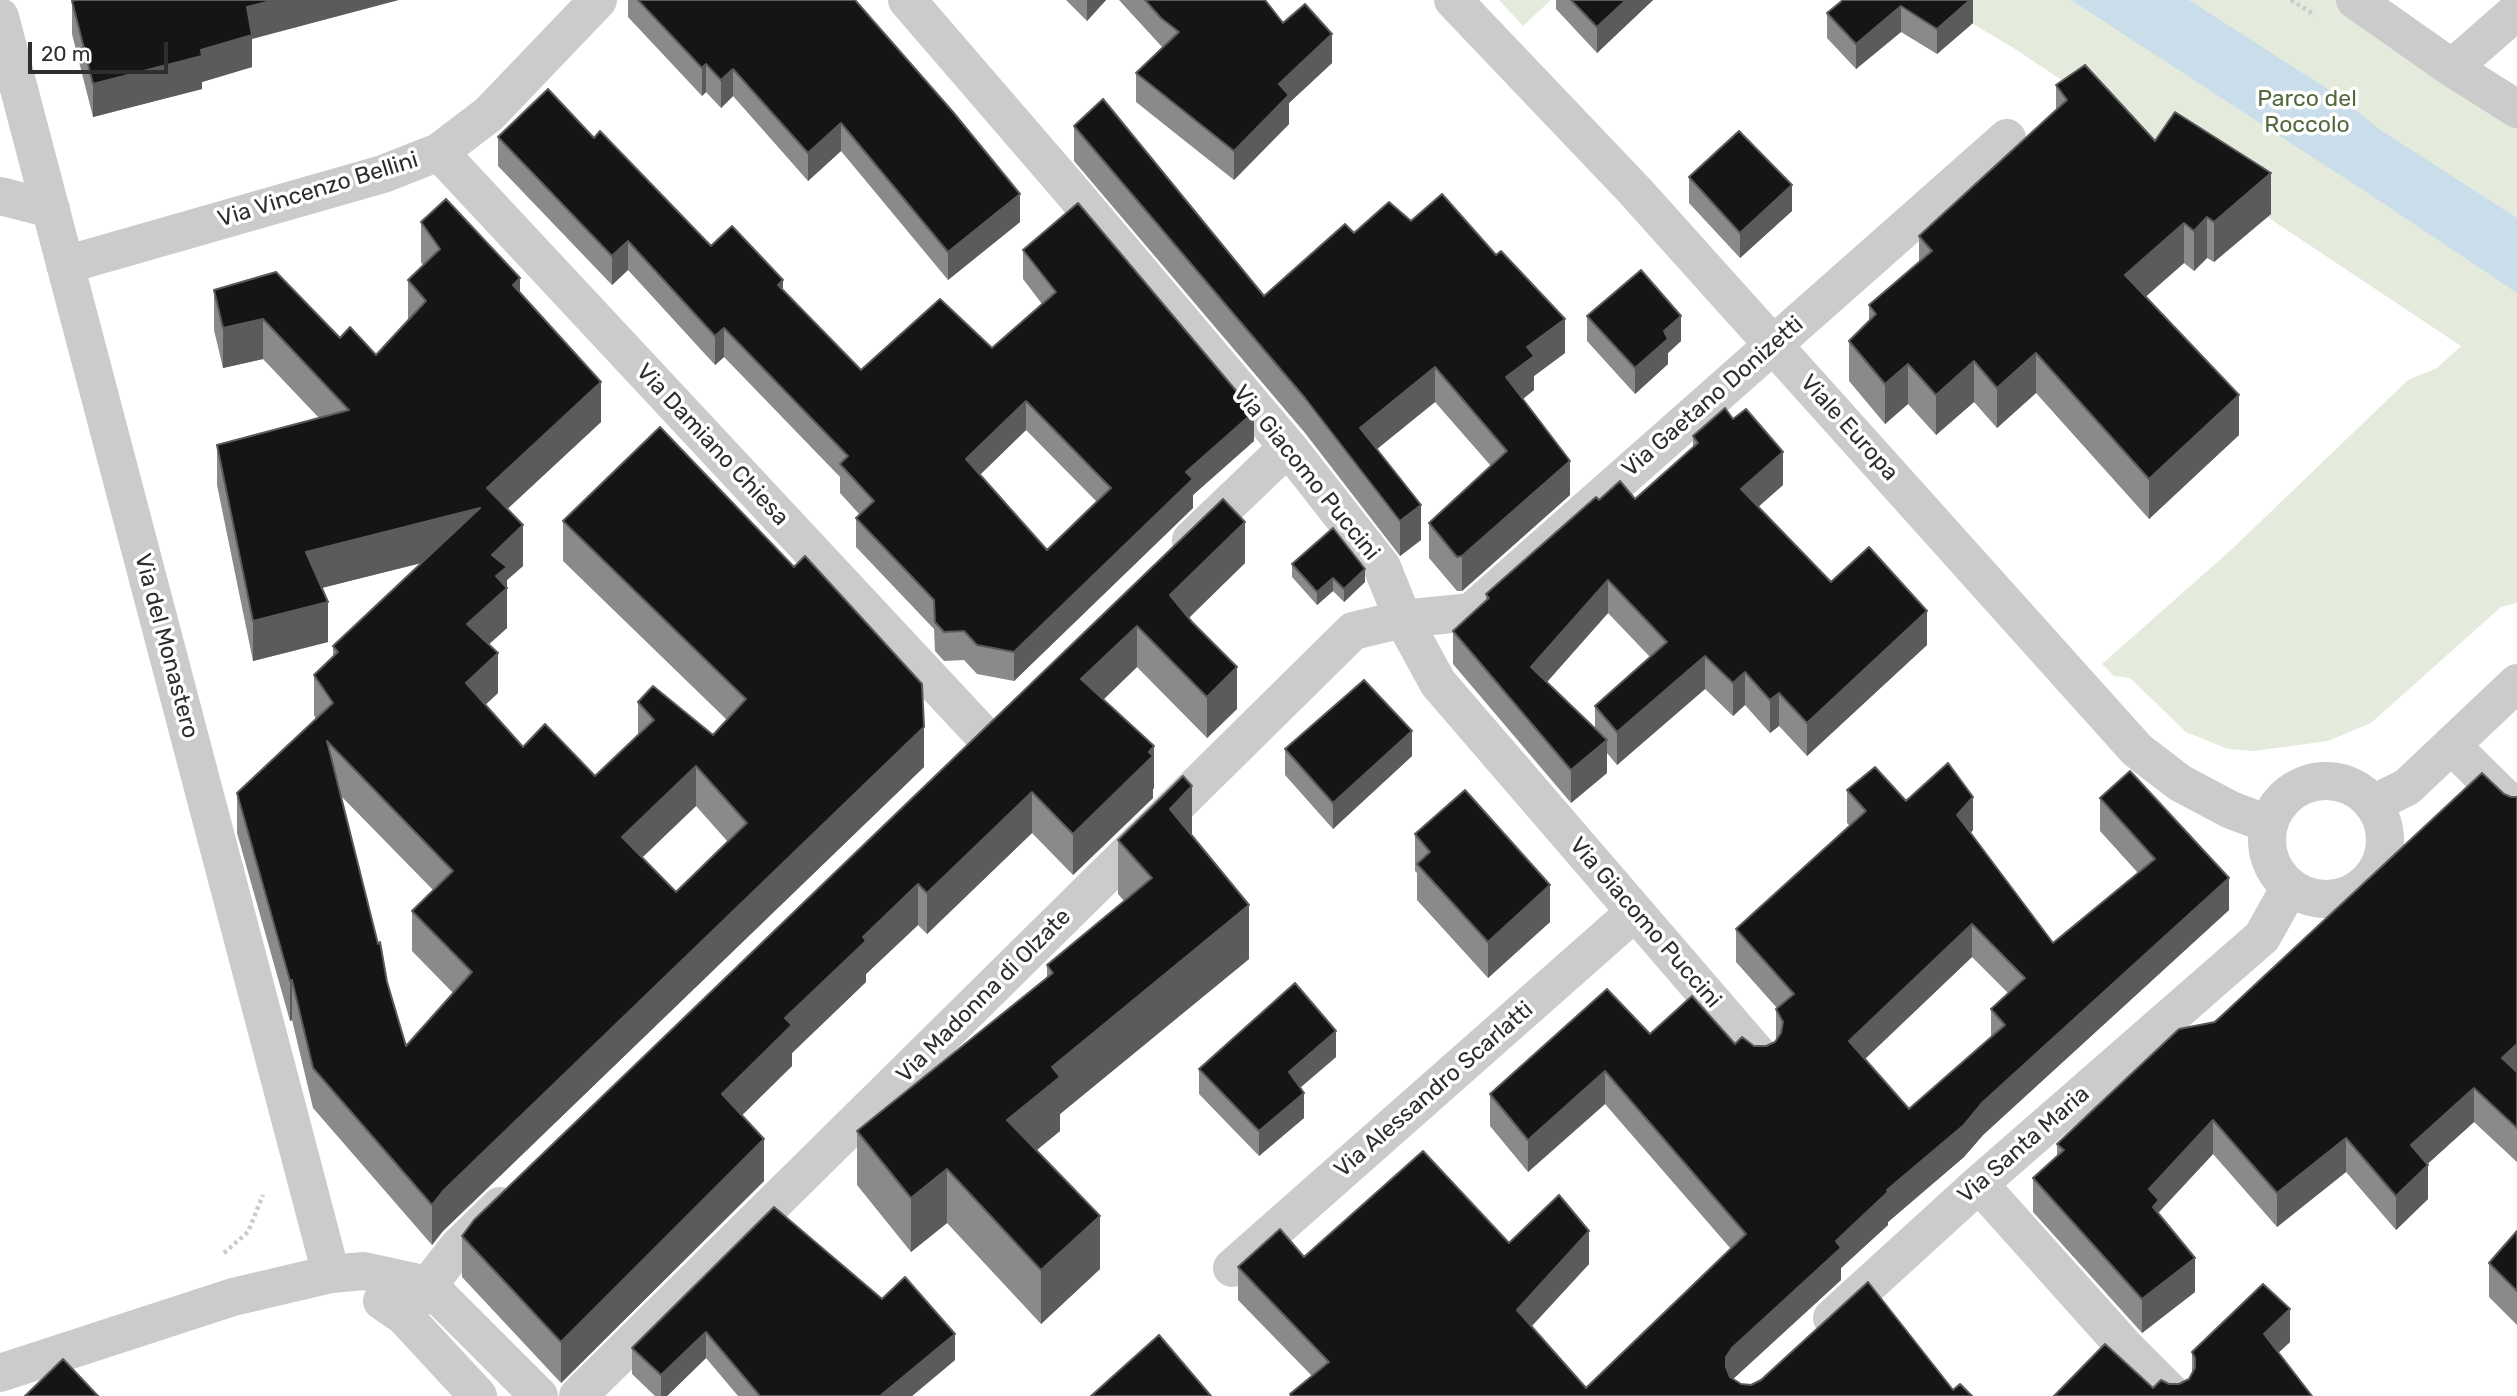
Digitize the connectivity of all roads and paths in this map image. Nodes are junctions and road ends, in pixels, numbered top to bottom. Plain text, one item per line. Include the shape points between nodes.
1 (598, 0) edge
2 (907, 0) edge
3 (1453, 0) edge
4 (2355, 0) edge
5 (2517, 11) edge
6 (0, 17) edge
7 (2452, 68) junction
8 (2517, 109) edge
9 (2007, 138) dead end
10 (439, 152) junction
11 (0, 196) edge
12 (51, 209) junction
13 (65, 265) junction
14 (1774, 344) junction
15 (1288, 447) junction
16 (1167, 564) edge
17 (1403, 619) junction
18 (2517, 683) edge
19 (986, 738) edge
20 (2451, 745) junction
21 (2373, 803) junction
22 (2517, 810) edge
23 (2269, 824) junction
24 (2290, 887) junction
25 (1635, 912) junction
26 (1761, 1058) edge
27 (527, 1180) edge
28 (1979, 1184) junction
29 (267, 1185) dead end
30 (220, 1257) dead end
31 (1233, 1268) dead end
32 (331, 1274) junction
33 (428, 1285) junction
34 (404, 1316) junction
35 (1808, 1341) edge
36 (0, 1374) edge
37 (478, 1396) edge
38 (539, 1396) edge
39 (579, 1396) edge
40 (2174, 1396) edge

1 - 10 street, Via Vincenzo Bellini via 489,114
2 - 15 street, Via Giacomo Puccini
3 - 14 street, Viale Europa
4 - 7 street
5 - 7 street
6 - 12 street, Via del Monastero
7 - 8 street
9 - 14 street, Via Gaetano Donizetti
10 - 13 street, Via Vincenzo Bellini via 383,174
10 - 19 street, Via Damiano Chiesa
11 - 12 street
12 - 13 street, Via del Monastero
13 - 32 street, Via del Monastero
14 - 17 street, Via Gaetano Donizetti via 1471,611
14 - 23 street, Viale Europa via 2137,750 2180,783
15 - 16 street
15 - 17 street, Via Giacomo Puccini via 1382,567
17 - 25 street, Via Giacomo Puccini via 1438,683
17 - 39 street, Via Madonna di Olzate via 1353,631
18 - 20 street
20 - 21 street via 2407,787
20 - 22 street
21 - 23 street via 2349,785 2329,780 2309,783 2290,792
21 - 24 street via 2386,842 2381,863 2366,884 2328,900
23 - 24 street via 2266,844 2271,864
24 - 28 street, Via Santa Maria via 2262,937
25 - 26 street, Via Giacomo Puccini
25 - 31 street, Via Alessandro Scarlatti
27 - 33 street via 458,1247
28 - 35 street, Via Santa Maria
28 - 40 street via 2124,1347
29 - 30 path via 248,1232
32 - 33 street via 364,1271
32 - 34 street via 358,1284
32 - 36 street via 233,1297
33 - 34 street
33 - 38 street
34 - 37 street

